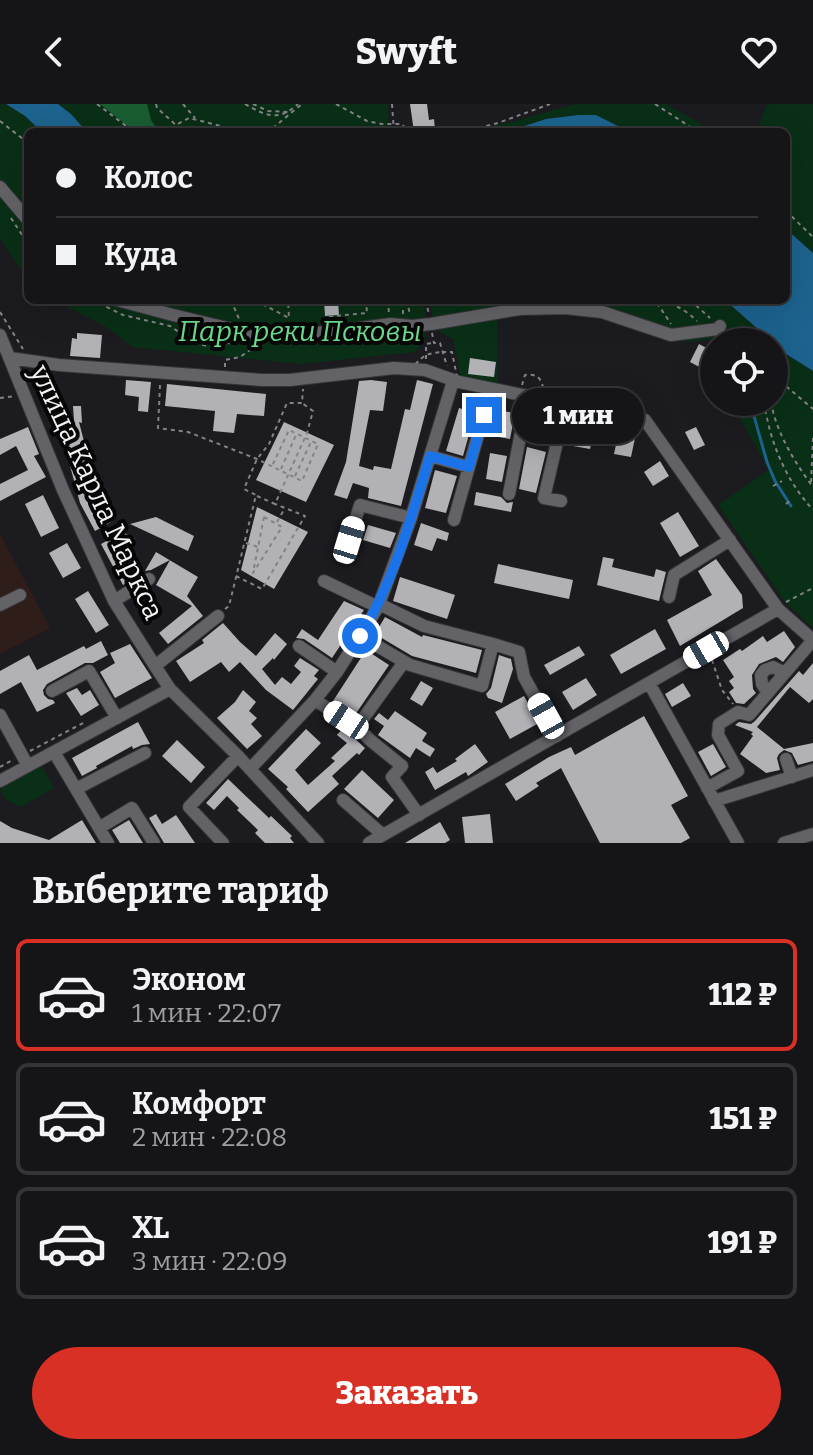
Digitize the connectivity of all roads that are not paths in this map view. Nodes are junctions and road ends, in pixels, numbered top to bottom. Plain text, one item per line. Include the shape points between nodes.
1 (0, 187) edge
2 (24, 215) edge
3 (133, 304) edge
4 (720, 326) road end
5 (0, 335) edge
6 (10, 358) junction
7 (452, 378) junction
8 (491, 389) junction
9 (523, 395) junction
10 (566, 404) junction
11 (430, 456) junction
12 (469, 467) junction
13 (509, 494) dead end
14 (561, 501) dead end
15 (411, 518) junction
16 (454, 520) dead end
17 (349, 540) dead end
18 (730, 540) junction
19 (149, 579) dead end
20 (324, 581) dead end
21 (20, 595) dead end
22 (669, 597) dead end
23 (114, 601) junction
24 (0, 605) edge
25 (378, 605) junction
26 (779, 607) junction
27 (218, 616) road end
28 (360, 636) junction
29 (813, 640) edge
30 (493, 644) junction
31 (299, 646) dead end
32 (404, 662) junction
33 (155, 666) junction
34 (337, 672) junction
35 (649, 683) junction
36 (170, 689) junction
37 (52, 691) dead end
38 (315, 700) junction
39 (0, 715) edge
40 (117, 718) junction
41 (357, 727) junction
42 (557, 736) junction
43 (54, 752) junction
44 (145, 753) dead end
45 (238, 756) junction
46 (786, 759) dead end
47 (25, 760) junction
48 (250, 769) junction
49 (813, 770) edge
50 (792, 777) junction
51 (0, 781) edge
52 (707, 788) junction
53 (76, 789) junction
54 (343, 800) dead end
55 (714, 801) junction
56 (419, 815) junction
57 (99, 828) junction
58 (813, 834) edge
59 (383, 835) junction
60 (108, 843) edge
61 (154, 843) edge
62 (223, 843) edge
63 (318, 843) edge
64 (369, 843) edge
65 (738, 843) edge
66 (784, 843) edge

1 - 2 street
3 - 4 street via 272,335 565,308 602,312 677,336
5 - 6 street, улица Карла Маркса
6 - 7 street via 262,380 394,368
6 - 23 street, улица Карла Маркса
7 - 8 street
7 - 11 street
8 - 9 street
8 - 12 street
9 - 10 street
9 - 13 street
10 - 14 street via 544,498
10 - 18 street via 645,420
11 - 12 street
11 - 15 street
12 - 16 street
15 - 17 street via 360,505
15 - 25 street
18 - 22 street via 674,575
18 - 26 street
19 - 23 street
20 - 25 street
21 - 24 street
23 - 33 street, улица Карла Маркса
25 - 28 street
25 - 30 street via 424,626
26 - 29 street
26 - 35 street
27 - 33 street
28 - 32 street
28 - 34 street
29 - 52 street via 785,673 773,667 765,670 762,684 768,693 749,715 738,712 719,724 718,735 738,771
30 - 32 street via 482,686
30 - 42 street via 519,652 524,677
31 - 34 street
32 - 41 street
33 - 36 street, улица Карла Маркса
34 - 38 street
35 - 42 street
35 - 52 street
36 - 40 street
36 - 45 street, улица Карла Маркса
37 - 40 street via 89,671
38 - 41 street
38 - 48 street
39 - 47 street
40 - 43 street
41 - 56 street via 402,766 392,777
42 - 56 street
43 - 47 street
43 - 53 street
44 - 53 street
45 - 48 street, улица Карла Маркса
45 - 62 street via 189,807
46 - 50 street
47 - 51 street
48 - 63 street, улица Карла Маркса
49 - 50 street
50 - 55 street
52 - 55 street
53 - 57 street
54 - 59 street
55 - 65 street
56 - 59 street
57 - 60 street
57 - 61 street via 132,808
58 - 66 street
59 - 64 street

